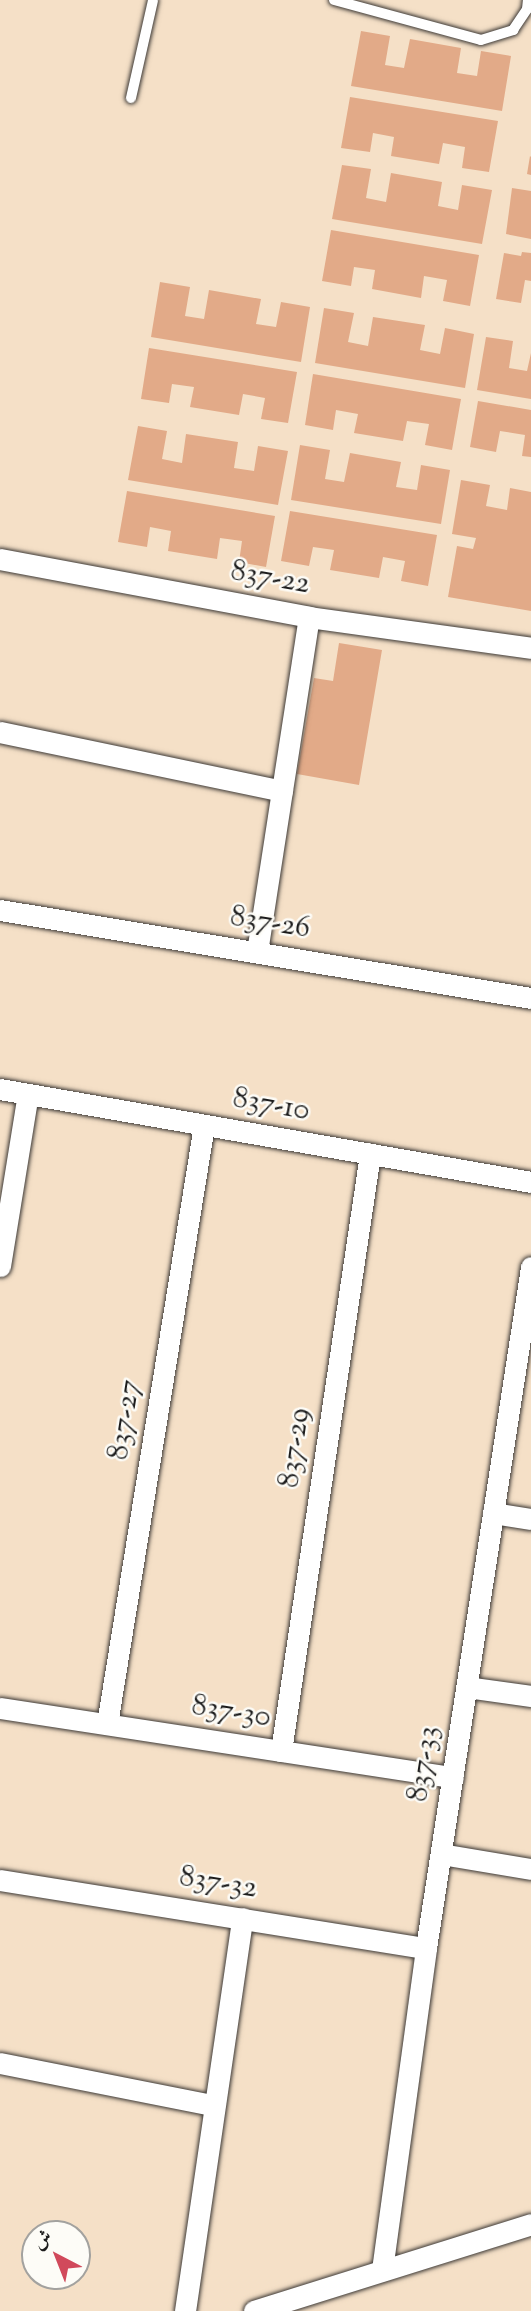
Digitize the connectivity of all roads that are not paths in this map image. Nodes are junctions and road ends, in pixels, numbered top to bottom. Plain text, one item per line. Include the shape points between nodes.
1 (153, 0) edge
2 (334, 0) edge
3 (528, 0) edge
4 (131, 98) dead end
5 (0, 559) edge
6 (309, 617) junction
7 (531, 648) edge
8 (0, 732) edge
9 (282, 791) junction
10 (0, 909) edge
11 (257, 952) junction
12 (531, 998) edge
13 (0, 1089) edge
14 (29, 1094) junction
15 (204, 1125) junction
16 (370, 1154) junction
17 (531, 1182) edge
18 (0, 1266) edge
19 (531, 1267) edge
20 (525, 1343) edge
21 (493, 1513) junction
22 (531, 1519) edge
23 (467, 1686) junction
24 (531, 1696) edge
25 (0, 1708) edge
26 (107, 1724) junction
27 (281, 1751) junction
28 (453, 1777) junction
29 (441, 1853) junction
30 (531, 1868) edge
31 (0, 1880) edge
32 (242, 1919) junction
33 (426, 1948) junction
34 (0, 2063) edge
35 (213, 2105) junction
36 (531, 2224) edge
37 (382, 2270) junction
38 (185, 2311) edge
39 (254, 2311) edge

1 - 4 lane
2 - 3 lane via 481,40 513,30
5 - 6 street, 837-22
6 - 7 street, 837-22
6 - 9 street
8 - 9 street
9 - 11 street
10 - 11 street, 837-26
11 - 12 street, 837-26
13 - 14 street, 837-10
14 - 15 street, 837-10
14 - 18 street
15 - 16 street, 837-10
15 - 26 street, 837-27
16 - 17 street, 837-10
16 - 27 street, 837-29
19 - 20 street, 837-33
20 - 21 street, 837-33
21 - 22 street
21 - 23 street, 837-33
23 - 24 street
23 - 28 street, 837-33
25 - 26 street, 837-30
26 - 27 street, 837-30
27 - 28 street, 837-30
28 - 29 street, 837-33
29 - 30 street
29 - 33 street, 837-33
31 - 32 street, 837-32
32 - 33 street, 837-32
32 - 35 street
33 - 37 street, 837-33
34 - 35 street
35 - 38 street
36 - 37 street
37 - 39 street

